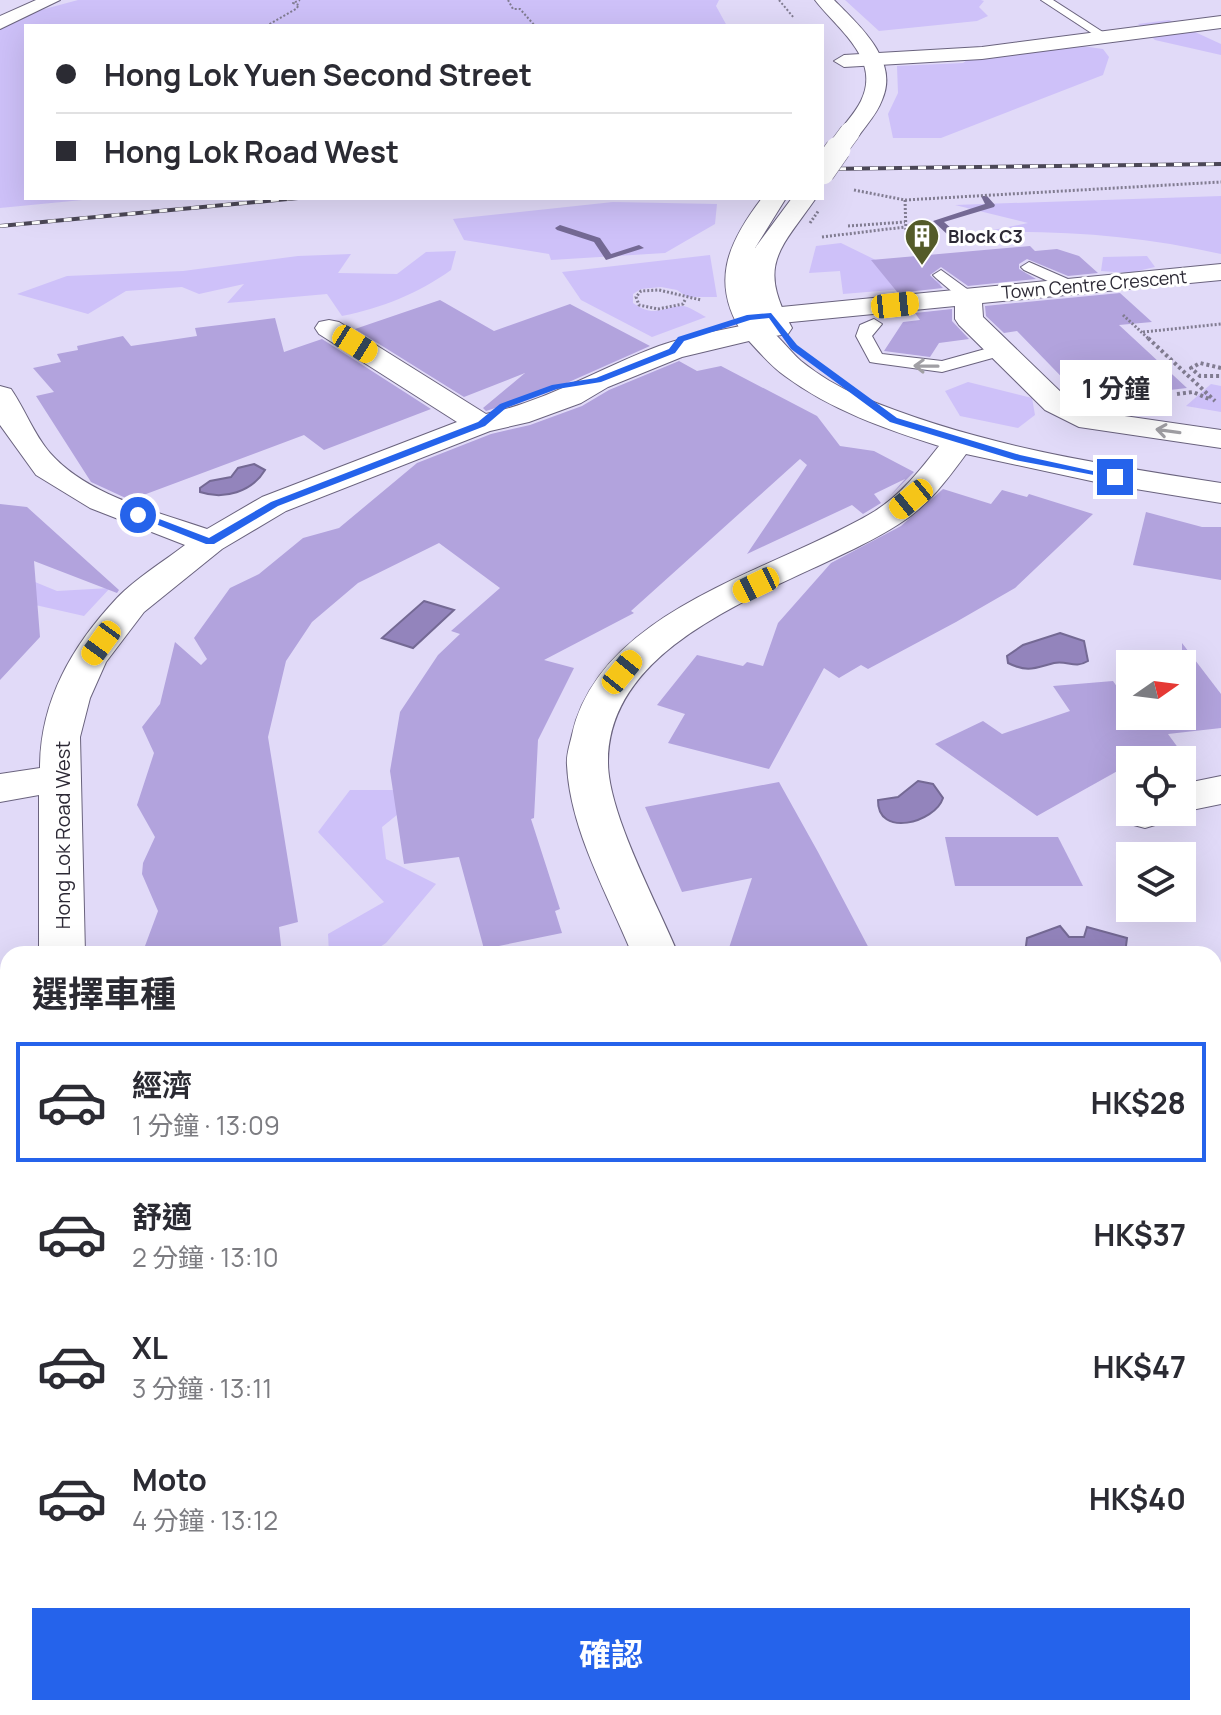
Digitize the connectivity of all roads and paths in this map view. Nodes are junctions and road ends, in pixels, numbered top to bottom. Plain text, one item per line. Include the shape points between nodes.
1 (51, 0) edge
2 (300, 0) edge
3 (508, 0) edge
4 (824, 0) edge
5 (1046, 0) edge
6 (1221, 22) edge
7 (0, 23) edge
8 (267, 24) edge
9 (533, 24) edge
10 (1103, 36) junction
11 (870, 58) junction
12 (841, 62) dead end
13 (832, 130) edge
14 (824, 164) edge
15 (1221, 182) edge
16 (845, 189) dead end
17 (772, 200) edge
18 (803, 200) edge
19 (905, 200) junction
20 (905, 222) junction
21 (848, 226) dead end
22 (816, 238) dead end
23 (1029, 267) dead end
24 (1221, 272) edge
25 (941, 275) dead end
26 (1080, 286) junction
27 (685, 300) junction
28 (713, 300) dead end
29 (968, 308) junction
30 (1211, 315) dead end
31 (872, 321) junction
32 (764, 323) junction
33 (1221, 324) edge
34 (329, 328) dead end
35 (1142, 332) junction
36 (889, 341) dead end
37 (934, 350) dead end
38 (992, 351) junction
39 (1221, 368) edge
40 (1193, 372) junction
41 (1185, 373) junction
42 (1221, 376) edge
43 (0, 395) edge
44 (1218, 403) dead end
45 (481, 424) junction
46 (1221, 439) edge
47 (959, 442) junction
48 (1221, 493) edge
49 (210, 542) junction
50 (60, 778) junction
51 (0, 788) edge
52 (1221, 790) edge
53 (1196, 797) edge
54 (62, 946) edge
55 (652, 946) edge

1 - 7 street
2 - 8 path via 293,3 299,5 297,10
3 - 9 path
4 - 11 street via 855,32
5 - 10 lane
6 - 10 street
10 - 11 street via 982,53
11 - 12 street
11 - 13 street via 876,91
13 - 14 street, bridge
15 - 19 path
16 - 19 path
17 - 32 street via 753,226 738,262 741,297
18 - 32 street via 759,273
19 - 20 path
20 - 21 path
20 - 22 path via 905,230
23 - 26 lane
24 - 26 street, Town Centre Crescent
25 - 29 lane
26 - 29 street, Town Centre Crescent
26 - 35 path
27 - 27 path via 665,289 641,291 636,297 639,305 658,309
27 - 28 path
29 - 31 street, Town Centre Crescent
29 - 32 street, Town Centre Crescent
29 - 38 street
30 - 33 path
31 - 32 street, Town Centre Crescent
31 - 36 lane
38 -> 31 lane via 922,368 876,358 864,336
32 - 45 street, Hong Lok Road West via 672,351 541,408
32 - 47 street via 769,351 828,394
33 - 35 path
34 - 45 street
35 - 41 path
37 - 38 lane
46 -> 38 street via 1090,420 1056,404
39 - 40 path via 1200,363
40 - 41 path
40 - 42 path
41 - 44 path
43 - 49 street via 32,450 69,485
45 - 49 street, Hong Lok Road West via 274,504
47 - 48 street via 1089,473
47 - 55 street via 930,480 890,516 662,635 610,687 592,722 587,762 595,803
49 - 50 street, Hong Lok Road West via 131,604 88,660 60,737
50 - 51 street
50 - 54 street, Hong Lok Road West
52 - 53 street

